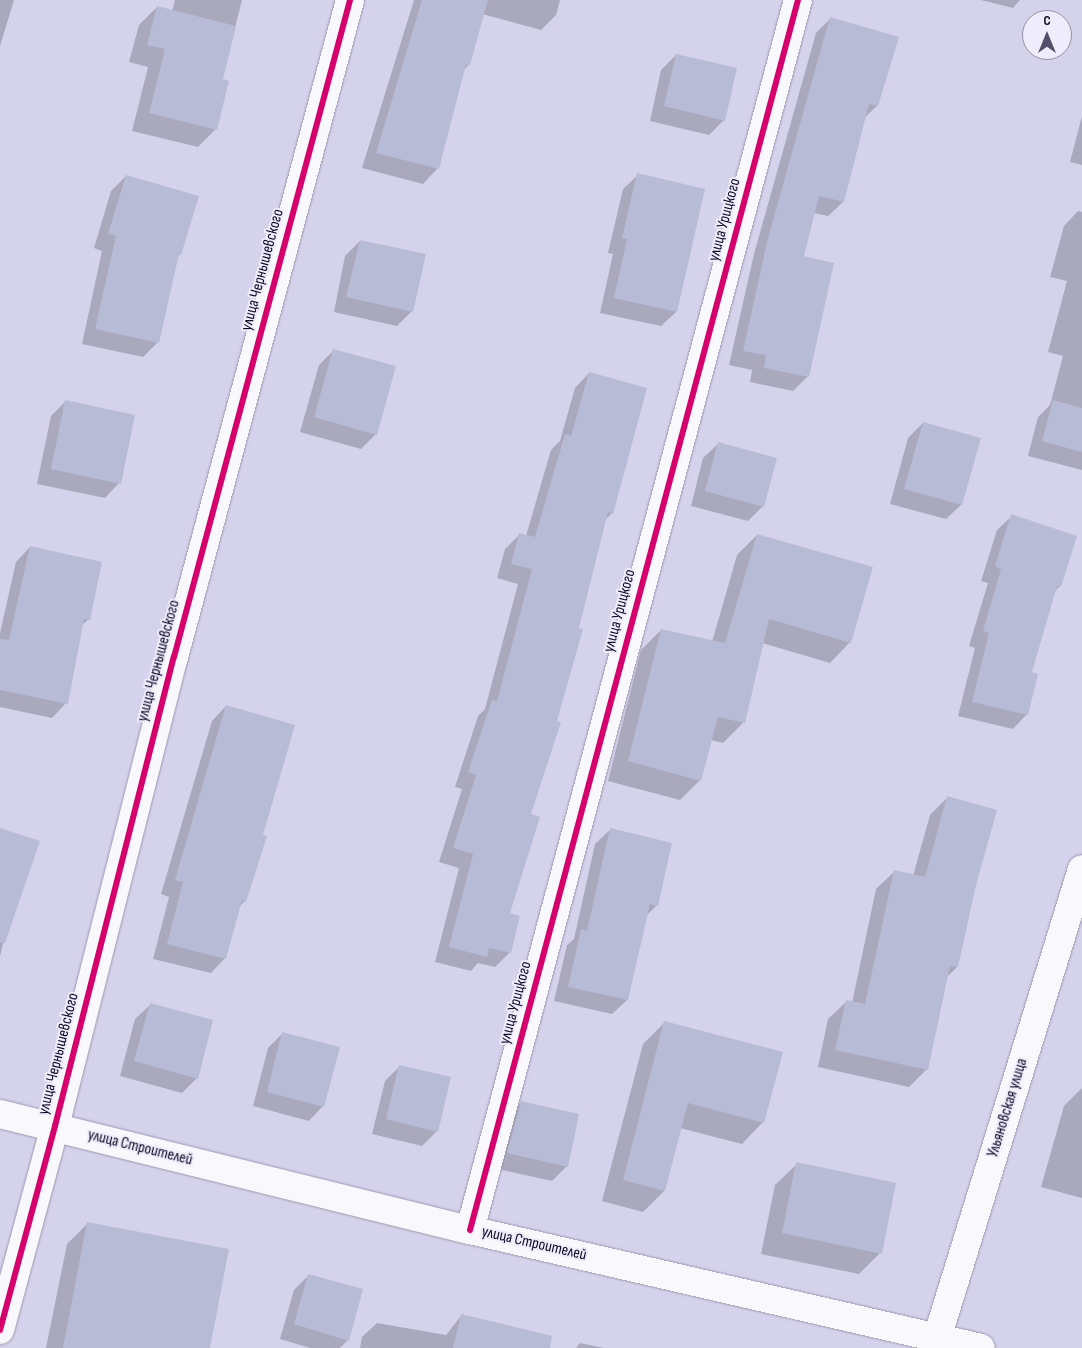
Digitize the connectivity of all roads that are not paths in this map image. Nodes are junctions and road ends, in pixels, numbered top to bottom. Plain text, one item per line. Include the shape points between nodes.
1 (350, 0) edge
2 (798, 0) edge
3 (1082, 869) edge
4 (0, 1114) edge
5 (55, 1126) junction
6 (470, 1230) junction
7 (0, 1330) edge
8 (936, 1342) edge
9 (981, 1348) edge

1 - 5 street, улица Чернышевского via 176,647
2 - 6 street, улица Урицкого
3 - 8 street, Ульяновская улица
4 - 5 street, улица Строителей
5 - 6 street, улица Строителей
5 - 7 street, улица Чернышевского
6 - 8 street, улица Строителей
8 - 9 street, улица Строителей

